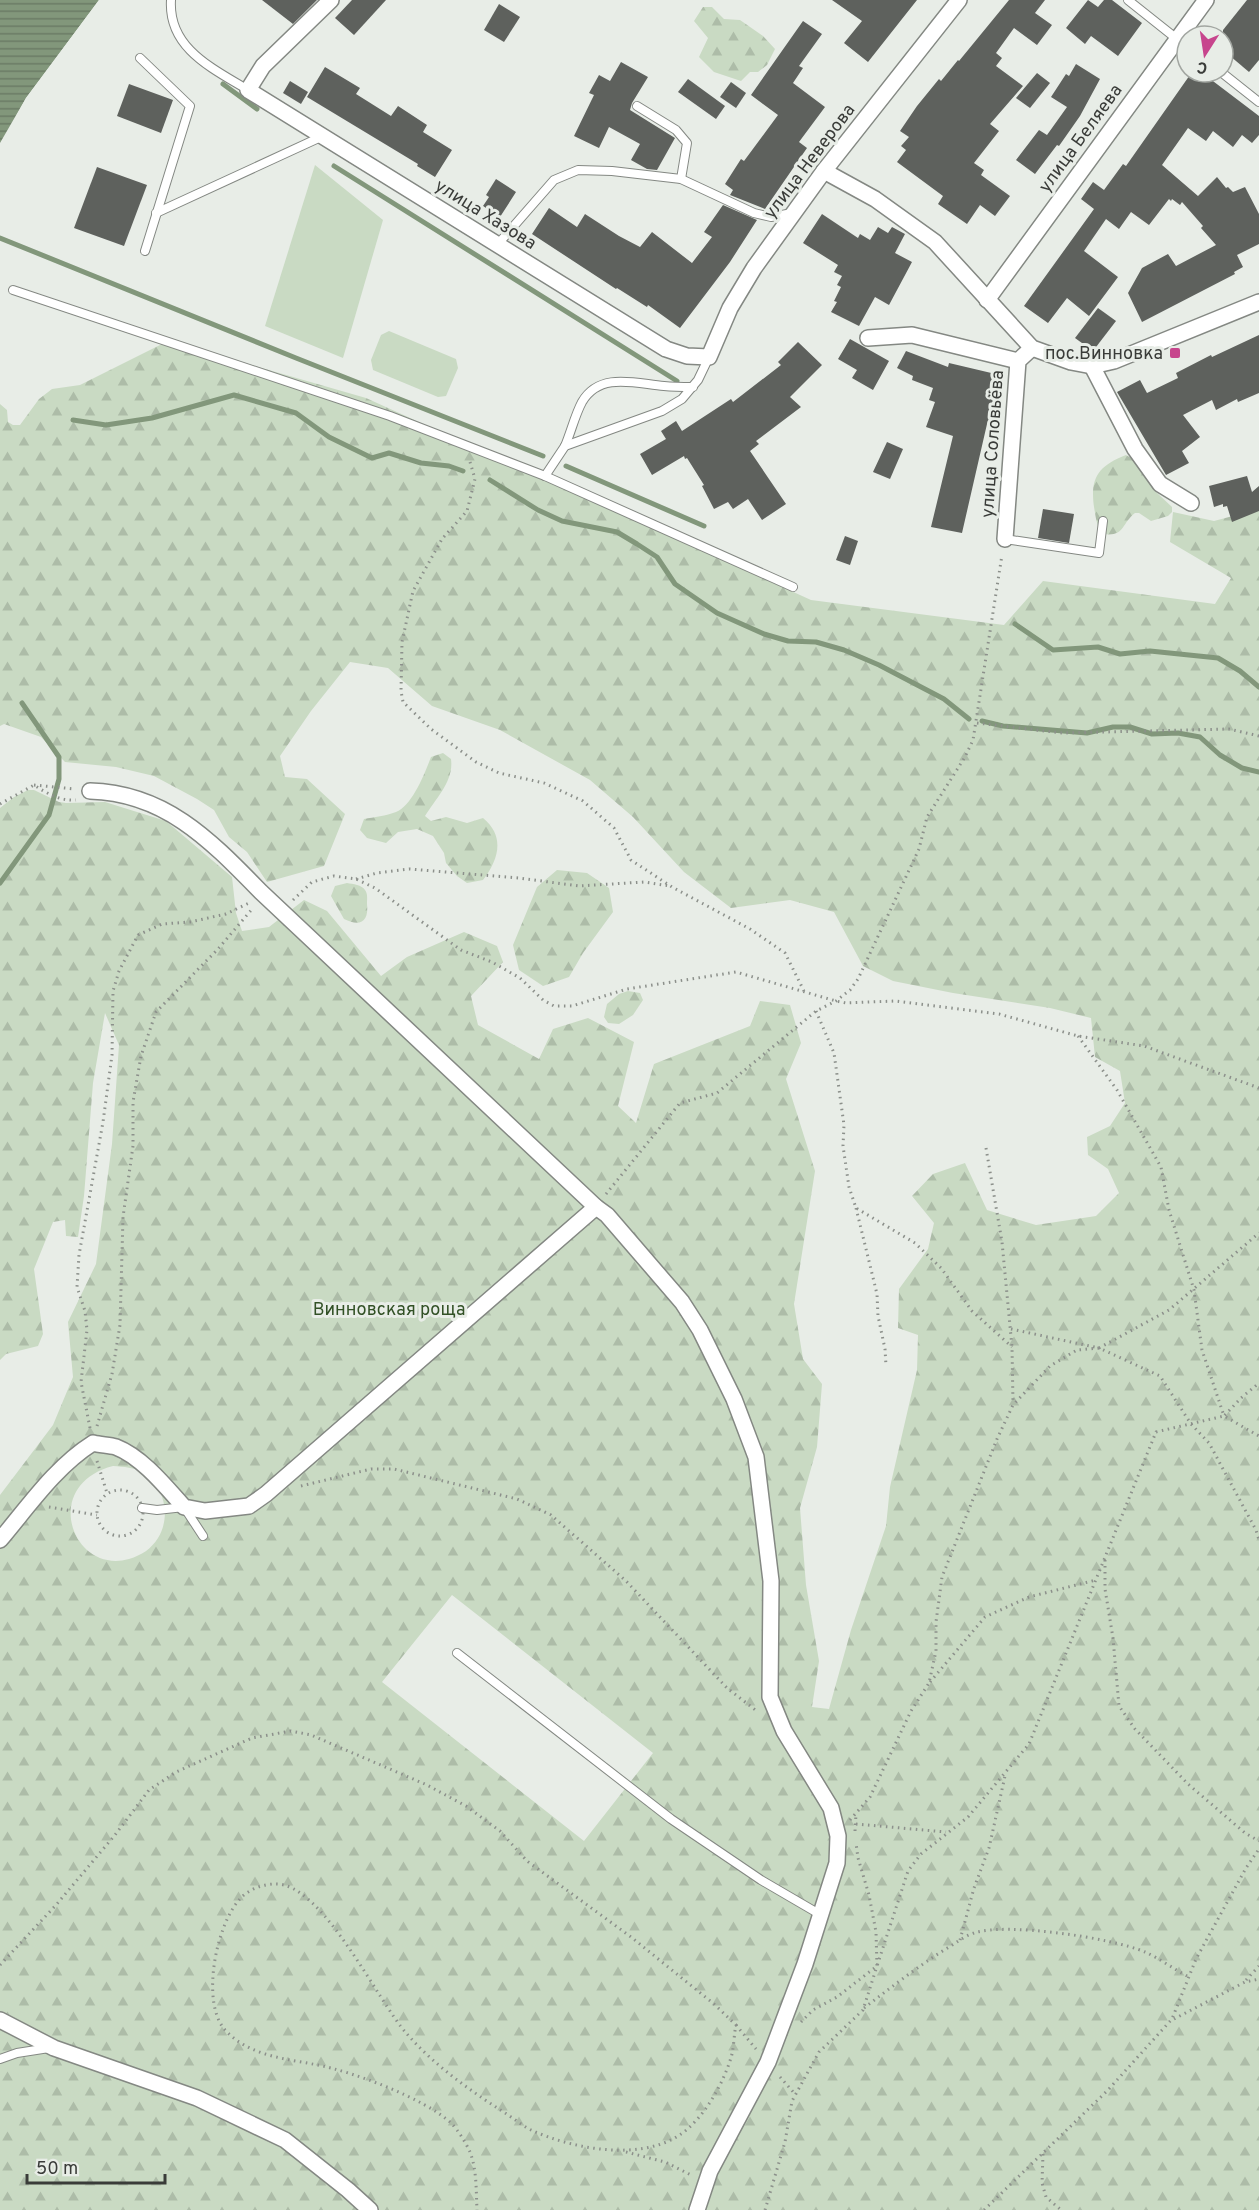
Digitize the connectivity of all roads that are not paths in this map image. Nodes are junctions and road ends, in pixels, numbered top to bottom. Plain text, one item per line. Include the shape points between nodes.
1 (171, 0) edge
2 (331, 0) edge
3 (959, 0) edge
4 (1128, 0) edge
5 (1206, 0) edge
6 (1193, 24) edge
7 (1175, 37) edge
8 (1175, 52) edge
9 (140, 58) dead end
10 (1235, 83) edge
11 (248, 90) junction
12 (1259, 102) edge
13 (637, 106) dead end
14 (323, 136) junction
15 (824, 171) junction
16 (681, 179) junction
17 (156, 213) junction
18 (793, 213) junction
19 (498, 244) junction
20 (145, 251) dead end
21 (13, 290) dead end
22 (987, 300) junction
23 (1259, 302) edge
24 (868, 338) dead end
25 (1032, 348) junction
26 (709, 357) junction
27 (1018, 361) junction
28 (1092, 366) junction
29 (693, 387) junction
30 (565, 446) junction
31 (545, 476) junction
32 (1191, 503) dead end
33 (1103, 521) dead end
34 (1005, 539) joint
35 (793, 587) dead end
36 (90, 791) road end
37 (596, 1207) junction
38 (142, 1508) road end
39 (184, 1508) junction
40 (203, 1536) dead end
41 (0, 1540) edge
42 (457, 1653) dead end
43 (822, 1916) junction
44 (0, 2020) edge
45 (54, 2048) junction
46 (0, 2059) edge
47 (370, 2210) edge
48 (696, 2210) edge

1 - 11 lane via 170,14 180,40 207,65
2 - 11 street via 262,66
3 - 15 street, улица Неверова
4 - 7 lane
5 - 6 street, улица Беляева
8 - 22 street, улица Беляева
9 - 17 lane via 190,106
10 - 12 lane
11 - 14 street, улица Хазова
13 - 16 lane via 676,130 687,143
14 - 17 lane
14 - 19 street, улица Хазова
15 - 18 street, улица Неверова
15 - 22 street via 875,200 935,242
16 - 18 lane via 754,213 771,217
16 - 19 lane via 578,170 554,180
17 - 20 lane
18 - 26 street, улица Неверова via 736,298
19 - 26 street, улица Хазова via 666,349 687,356
21 - 31 lane via 390,416
22 - 25 street
23 - 28 street via 1114,361
24 - 27 street via 912,335
25 - 27 street, улица Соловьёва
25 - 28 street
26 - 29 lane
27 - 34 street, улица Соловьёва
28 - 32 street via 1135,449 1160,484
29 - 30 lane via 662,411
29 - 30 lane via 630,381 608,382 594,388 583,401
30 - 31 lane
31 - 35 lane
33 - 34 lane via 1099,553
36 - 37 street via 132,796 171,812 221,851
37 - 39 street via 266,1494 249,1506
37 - 43 street via 626,1236 694,1321 734,1399 756,1457 771,1581 770,1697 784,1731 831,1808 838,1836 837,1863
38 - 39 lane
39 - 40 lane
39 - 41 street via 158,1478 134,1459 116,1447 93,1443 76,1454
42 - 43 lane via 671,1819
43 - 48 street via 768,2062 705,2183
44 - 45 street
45 - 46 lane via 16,2052
45 - 47 street via 197,2098 285,2140

